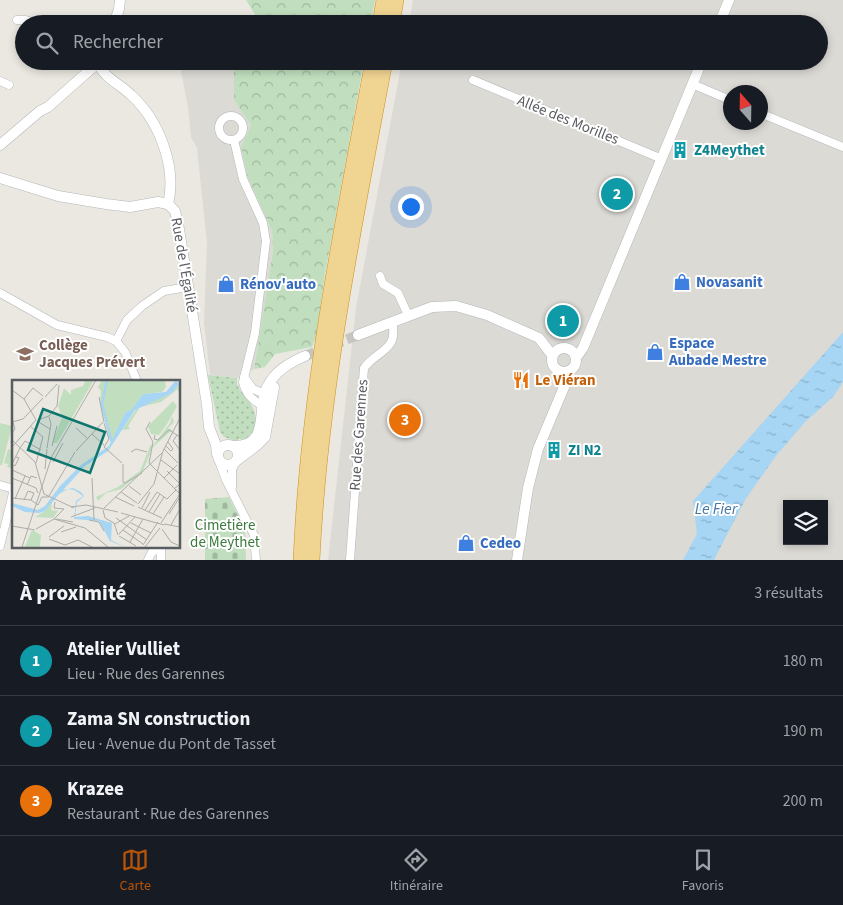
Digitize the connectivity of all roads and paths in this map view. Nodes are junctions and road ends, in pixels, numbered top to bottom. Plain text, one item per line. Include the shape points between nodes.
1 (120, 0) edge
2 (384, 0) edge
3 (396, 0) edge
4 (729, 0) edge
5 (116, 15) edge
6 (382, 15) edge
7 (394, 15) edge
8 (723, 15) edge
9 (90, 70) edge
10 (102, 70) edge
11 (371, 70) edge
12 (383, 70) edge
13 (698, 70) edge
14 (0, 80) edge
15 (473, 80) dead end
16 (692, 84) junction
17 (9, 85) dead end
18 (723, 97) edge
19 (768, 116) edge
20 (234, 140) dead end
21 (3, 143) edge
22 (843, 147) edge
23 (662, 159) junction
24 (0, 178) edge
25 (168, 204) junction
26 (380, 276) dead end
27 (188, 287) junction
28 (0, 293) edge
29 (408, 315) junction
30 (392, 322) junction
31 (358, 335) tunnel mouth
32 (539, 338) junction
33 (587, 338) junction
34 (116, 341) junction
35 (566, 348) junction
36 (552, 355) junction
37 (305, 356) tunnel mouth
38 (576, 358) junction
39 (285, 366) junction
40 (558, 371) junction
41 (569, 371) junction
42 (244, 375) junction
43 (137, 380) edge
44 (563, 391) junction
45 (265, 394) junction
46 (207, 405) junction
47 (262, 405) junction
48 (268, 418) junction
49 (231, 445) junction
50 (218, 458) junction
51 (235, 462) junction
52 (0, 484) edge
53 (12, 488) edge
54 (233, 492) junction
55 (12, 497) edge
56 (0, 546) edge
57 (159, 548) edge
58 (148, 560) edge
59 (256, 560) edge
60 (301, 560) edge
61 (312, 560) edge
62 (350, 560) edge
63 (517, 560) edge

1 - 5 street
2 - 6 highway
3 - 7 highway
4 - 8 street
9 - 21 street
10 - 25 street, Rue de l'Égalité via 144,108 156,126 172,182
11 - 60 highway via 329,297 311,433
12 - 61 highway via 334,348
13 - 16 street
14 - 17 street
15 - 23 street, Allée des Morilles
16 - 18 street
16 - 23 street
19 - 22 street
20 - 42 street via 243,179 263,223 266,241 255,333
23 - 33 street
24 - 25 street via 58,196 106,204 130,207 158,202
25 - 27 street, Rue de l'Égalité via 176,215
26 - 29 street via 383,284 398,293
27 - 34 street via 167,290 155,296 127,320
27 - 46 street, Rue de l'Égalité
28 - 34 street via 57,324
29 - 30 street
29 - 32 street via 432,307 456,306
30 - 31 street
30 - 62 street, Rue des Garennes via 390,346 364,368
32 - 35 street
32 - 36 street
33 - 35 street
33 - 38 street
34 - 43 street via 125,352
35 - 36 street via 556,350
35 - 38 street via 574,352
36 - 40 street via 552,365
37 - 39 street
38 - 41 street
39 - 45 street via 272,379
39 - 48 street via 274,385
40 - 41 street
40 - 44 street
41 - 44 street
42 - 45 street via 253,389
42 - 47 street via 244,388
44 - 63 street via 538,449 521,522
45 - 47 street
45 - 48 street
46 - 49 street, Rue de l'Égalité via 218,434
46 - 50 street, Rue de l'Égalité via 208,427
47 - 49 street via 261,425 256,438 247,444
48 - 51 street via 265,437
49 - 50 street via 222,447
49 - 51 street via 238,454
50 - 51 street via 225,465
50 - 54 street, Rue de l'Égalité
51 - 54 street, Rue de l'Égalité
52 - 53 street
54 - 59 street, Rue de l'Égalité via 254,535
55 - 56 street
57 - 58 street via 152,552

